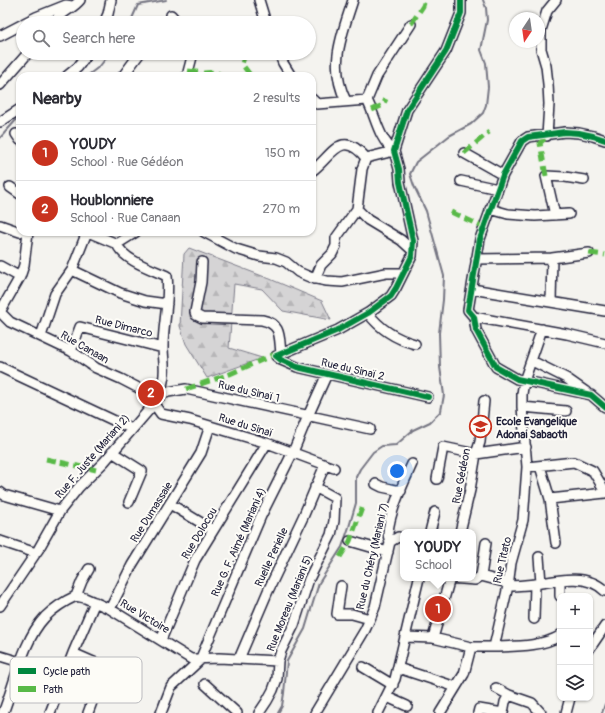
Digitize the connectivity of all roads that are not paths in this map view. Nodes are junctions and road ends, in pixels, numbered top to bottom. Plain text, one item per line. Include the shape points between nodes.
1 (80, 0) edge
2 (111, 0) edge
3 (259, 0) edge
4 (353, 0) edge
5 (461, 0) edge
6 (556, 0) edge
7 (72, 6) junction
8 (38, 16) edge
9 (58, 16) edge
10 (107, 16) edge
11 (264, 16) edge
12 (411, 24) dead end
13 (16, 27) edge
14 (0, 36) edge
15 (22, 60) edge
16 (83, 60) edge
17 (136, 60) edge
18 (191, 60) edge
19 (282, 60) edge
20 (72, 72) edge
21 (128, 72) edge
22 (188, 72) edge
23 (289, 72) edge
24 (0, 85) edge
25 (367, 100) junction
26 (346, 101) junction
27 (316, 105) edge
28 (16, 112) edge
29 (0, 122) edge
30 (546, 136) junction
31 (605, 140) edge
32 (394, 150) junction
33 (464, 153) dead end
34 (366, 158) junction
35 (316, 168) edge
36 (503, 175) junction
37 (584, 180) dead end
38 (460, 181) dead end
39 (10, 187) dead end
40 (498, 188) junction
41 (16, 191) edge
42 (357, 209) junction
43 (490, 209) junction
44 (569, 214) dead end
45 (555, 215) junction
46 (0, 226) edge
47 (16, 230) edge
48 (24, 236) edge
49 (85, 236) edge
50 (97, 236) edge
51 (130, 236) edge
52 (211, 236) edge
53 (117, 244) junction
54 (412, 250) junction
55 (589, 252) dead end
56 (552, 258) junction
57 (476, 259) junction
58 (202, 262) dead end
59 (0, 266) edge
60 (72, 270) junction
61 (403, 274) junction
62 (20, 277) junction
63 (315, 279) junction
64 (472, 289) junction
65 (551, 302) junction
66 (167, 304) junction
67 (605, 311) edge
68 (0, 312) edge
69 (368, 313) junction
70 (474, 317) junction
71 (542, 329) junction
72 (41, 336) junction
73 (605, 343) edge
74 (414, 344) dead end
75 (298, 347) junction
76 (163, 348) junction
77 (71, 351) junction
78 (279, 355) junction
79 (532, 361) junction
80 (0, 367) edge
81 (297, 367) junction
82 (327, 374) junction
83 (524, 381) junction
84 (591, 395) junction
85 (428, 397) dead end
86 (156, 400) junction
87 (484, 401) dead end
88 (522, 407) junction
89 (605, 407) edge
90 (566, 411) dead end
91 (308, 416) junction
92 (210, 426) junction
93 (132, 428) junction
94 (370, 429) dead end
95 (267, 443) junction
96 (526, 447) junction
97 (112, 452) junction
98 (293, 452) junction
99 (476, 454) junction
100 (412, 464) dead end
101 (325, 465) junction
102 (540, 466) junction
103 (528, 467) junction
104 (334, 468) dead end
105 (437, 479) dead end
106 (602, 481) edge
107 (376, 484) dead end
108 (315, 487) junction
109 (401, 490) junction
110 (0, 492) edge
111 (605, 492) edge
112 (550, 499) junction
113 (129, 502) dead end
114 (170, 504) junction
115 (60, 511) junction
116 (435, 512) dead end
117 (431, 529) edge
118 (461, 529) edge
119 (214, 530) junction
120 (400, 537) edge
121 (0, 541) edge
122 (350, 541) dead end
123 (390, 542) junction
124 (486, 543) dead end
125 (556, 543) dead end
126 (388, 552) junction
127 (36, 554) junction
128 (539, 557) dead end
129 (89, 569) dead end
130 (481, 576) junction
131 (476, 579) edge
132 (418, 581) edge
133 (449, 581) edge
134 (560, 581) junction
135 (538, 583) junction
136 (341, 586) dead end
137 (508, 586) junction
138 (605, 591) edge
139 (560, 593) edge
140 (76, 596) junction
141 (95, 602) junction
142 (0, 606) edge
143 (110, 609) junction
144 (370, 619) junction
145 (534, 619) dead end
146 (605, 626) edge
147 (405, 637) junction
148 (434, 638) junction
149 (557, 638) edge
150 (161, 640) junction
151 (593, 644) edge
152 (471, 647) junction
153 (494, 647) junction
154 (73, 653) junction
155 (0, 656) edge
156 (22, 657) edge
157 (71, 657) edge
158 (82, 657) edge
159 (10, 659) edge
160 (239, 659) junction
161 (200, 660) junction
162 (278, 661) junction
163 (363, 667) dead end
164 (398, 668) junction
165 (205, 684) dead end
166 (393, 685) junction
167 (456, 687) junction
168 (496, 688) dead end
169 (10, 695) edge
170 (509, 695) junction
171 (387, 697) junction
172 (569, 701) edge
173 (54, 703) edge
174 (92, 703) edge
175 (407, 706) dead end
176 (3, 713) edge
177 (50, 713) edge
178 (88, 713) edge
179 (161, 713) edge
180 (237, 713) edge
181 (259, 713) edge
182 (315, 713) edge
183 (378, 713) edge
184 (440, 713) edge
185 (478, 713) edge
186 (502, 713) edge
187 (541, 713) edge
188 (566, 713) edge

1 - 7 street
2 - 10 street
3 - 11 street
4 - 26 street via 338,48 337,77
5 - 32 street via 461,13 446,51 407,110
6 - 30 street via 547,11 541,30 541,49 546,66 549,104
7 - 8 street via 66,5
7 - 9 street
12 - 25 street via 377,76
13 - 14 street
15 - 24 street
16 - 20 street
17 - 21 street
18 - 22 street
19 - 23 street
25 - 26 street
25 - 32 street via 382,137
26 - 27 street
28 - 29 street
30 - 31 street via 565,132
30 - 36 street via 528,137 522,141
32 - 34 street
32 - 54 street via 413,241
33 - 36 street
34 - 35 street via 355,148 339,146
34 - 42 street via 362,169
36 - 40 street
37 - 45 street via 546,176
38 - 40 street
39 - 41 street
40 - 43 street
42 - 54 street via 368,220 401,240
42 - 63 street via 336,238 332,254 321,265
43 - 45 street via 508,214
43 - 57 street
44 - 45 street
46 - 47 street
48 - 62 street via 24,266
49 - 60 street
50 - 53 street
51 - 53 street
52 - 63 street via 249,254 286,262 298,272
53 - 66 street via 120,252 167,276
54 - 61 street via 412,256
55 - 56 street
56 - 57 street
56 - 65 street
57 - 64 street
58 - 78 street via 196,315 202,318 268,322 279,333
59 - 62 street
60 - 66 street via 120,294
60 - 72 street via 55,294
61 - 63 street via 386,273 342,282
61 - 69 street via 391,296
62 - 68 street
64 - 65 street
64 - 70 street via 468,310
65 - 67 street
66 - 76 street
68 - 72 street, Rue Canaan via 10,322
69 - 74 street via 377,324 393,336
69 - 75 street via 338,330
70 - 71 street
70 - 83 street via 476,330 496,367 516,380
71 - 73 street
71 - 79 street, Rue Titato
72 - 77 street, Rue Canaan
75 - 78 street
75 - 81 street via 295,358
76 - 77 street, Rue Dimarco via 80,327
76 - 86 street via 163,381
77 - 86 street, Rue Canaan via 96,368 150,394
78 - 81 street, Rue du Sinaï 2 via 281,360
79 - 83 street, Rue Titato
79 - 84 street via 566,378
80 - 93 street
81 - 82 street, Rue du Sinaï 2
82 - 85 street, Rue du Sinaï 2
82 - 91 street, Rue G. F. Aimé (Mariani 4)
83 - 84 street
83 - 88 street, Rue Titato
84 - 89 street
86 - 91 street, Rue du Sinaï 1 via 168,392 186,389
86 - 92 street, Rue du Sinaï via 161,414
86 - 93 street, Rue F. Juste (Mariani 2)
87 - 99 street, Rue Gédéon via 480,442
88 - 90 street
88 - 96 street, Rue Titato
91 - 94 street, Rue du Sinaï 1
91 - 98 street, Rue G. F. Aimé (Mariani 4)
92 - 95 street, Rue du Sinaï
92 - 114 street, Rue Dumassaie via 201,453
93 - 97 street, Rue F. Juste (Mariani 2)
95 - 98 street, Rue du Sinaï
95 - 119 street, Rue Dolocou
96 - 99 street
96 - 103 street, Rue Titato
97 - 113 street via 142,472
97 - 115 street, Rue F. Juste (Mariani 2)
98 - 101 street, Rue du Sinaï
98 - 161 street, Rue G. F. Aimé (Mariani 4) via 261,516
99 - 105 street via 443,447
99 - 118 street, Rue Gédéon
100 - 109 street, Rue du Chéry (Mariani 7)
101 - 104 street, Rue du Sinaï
101 - 108 street, Ruelle Perielle
102 - 103 street
102 - 106 street via 574,462 593,471
102 - 112 street
103 - 137 street, Rue Titato via 523,520 511,562
106 - 111 street
107 - 109 street via 382,488
108 - 160 street, Ruelle Perielle
108 - 162 street, Rue Moreau (Mariani 5) via 335,498 334,521 331,535 309,579 294,625
109 - 123 street, Rue du Chéry (Mariani 7) via 390,520 387,535
110 - 115 street
111 - 112 street
112 - 125 street
114 - 119 street
114 - 143 street, Rue Dumassaie via 132,565
115 - 127 street, Rue F. Juste (Mariani 2)
116 - 117 street
119 - 150 street, Rue Dolocou via 195,560
120 - 123 street
121 - 127 street
122 - 126 street
123 - 126 street, Rue du Chéry (Mariani 7)
124 - 130 street
126 - 144 street, Rue du Chéry (Mariani 7)
127 - 142 street, Rue F. Juste (Mariani 2)
128 - 135 street
129 - 140 street
130 - 131 street
130 - 137 street via 504,582
132 - 147 street
133 - 148 street
134 - 135 street
134 - 138 street via 584,580 599,585
134 - 139 street
135 - 137 street
135 - 145 street
136 - 144 street via 337,614 352,614
137 - 153 street, Rue Titato
140 - 141 street, Rue Victoire
140 - 156 street via 62,603 45,617 35,630
141 - 143 street, Rue Victoire
141 - 154 street
143 - 150 street, Rue Victoire
144 - 182 street, Rue du Chéry (Mariani 7)
146 - 151 street
147 - 148 street
147 - 164 street
148 - 152 street
149 - 153 street via 549,642
150 - 161 street, Rue Victoire via 191,659
152 - 153 street
152 - 167 street via 464,674
154 - 157 street
154 - 158 street
155 - 159 street
160 - 161 street
160 - 162 street
161 - 179 street, Rue G. F. Aimé (Mariani 4) via 171,687
162 - 181 street, Rue Moreau (Mariani 5) via 277,679 273,690
163 - 166 street
164 - 166 street
164 - 167 street
165 - 180 street
166 - 171 street
167 - 184 street
168 - 170 street
169 - 176 street
170 - 186 street
170 - 187 street via 532,703
171 - 175 street
171 - 183 street
172 - 188 street
173 - 177 street
174 - 178 street
185 - 186 street via 479,709

